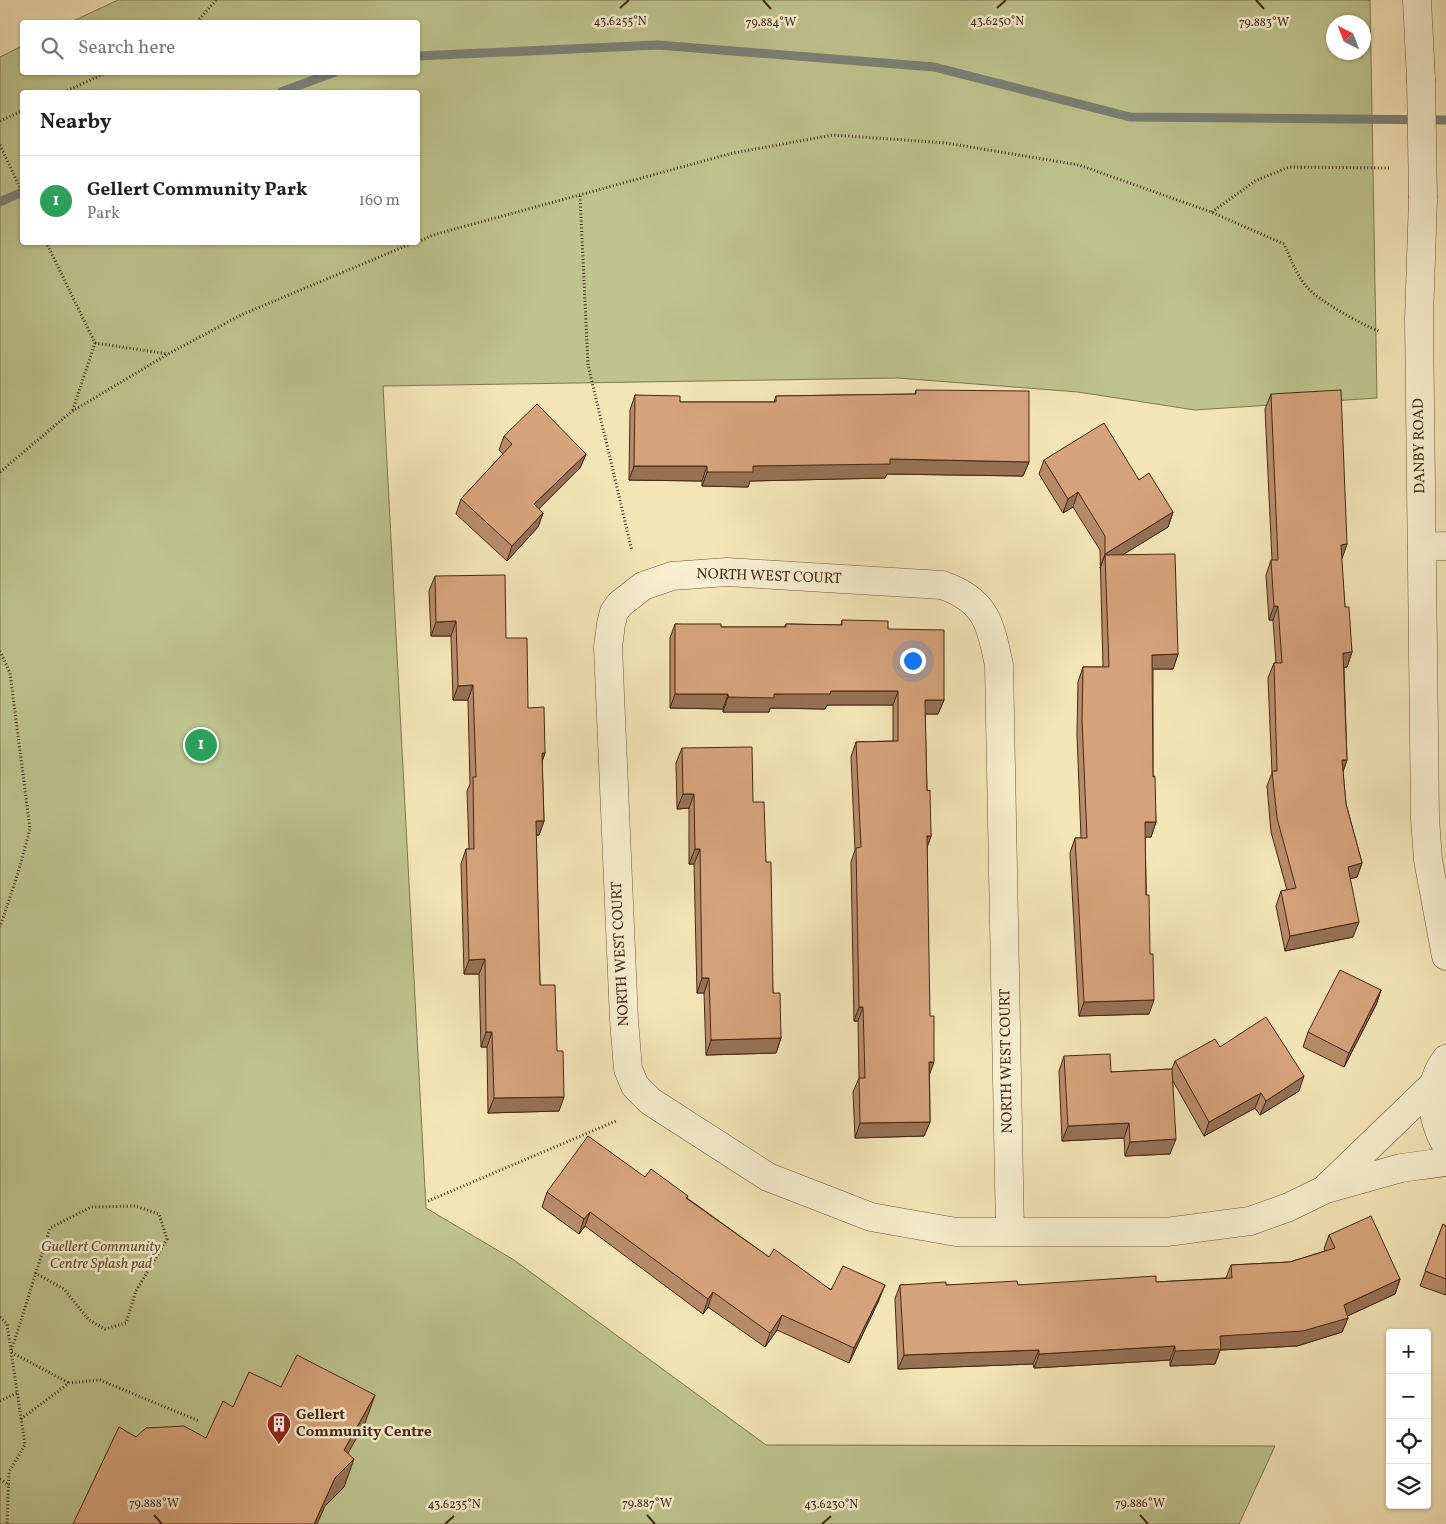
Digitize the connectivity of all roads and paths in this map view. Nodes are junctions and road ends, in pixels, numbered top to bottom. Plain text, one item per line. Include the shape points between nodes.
1 (216, 0) edge
2 (1417, 0) edge
3 (199, 20) edge
4 (101, 75) edge
5 (68, 90) edge
6 (20, 112) edge
7 (0, 121) edge
8 (0, 145) edge
9 (1388, 168) dead end
10 (20, 188) edge
11 (580, 196) junction
12 (1211, 212) junction
13 (420, 240) edge
14 (47, 245) edge
15 (409, 245) edge
16 (1379, 331) dead end
17 (95, 343) junction
18 (168, 354) junction
19 (71, 412) junction
20 (0, 472) edge
21 (1434, 547) edge
22 (632, 551) dead end
23 (0, 651) edge
24 (1440, 900) edge
25 (0, 927) edge
26 (1446, 956) edge
27 (1446, 1059) edge
28 (1434, 1084) junction
29 (616, 1121) dead end
30 (1446, 1145) edge
31 (1446, 1162) edge
32 (1326, 1188) junction
33 (428, 1201) dead end
34 (1010, 1232) junction
35 (36, 1273) junction
36 (0, 1317) edge
37 (11, 1352) junction
38 (69, 1383) junction
39 (17, 1393) junction
40 (0, 1401) edge
41 (21, 1419) junction
42 (199, 1420) dead end
43 (0, 1479) edge
44 (8, 1485) junction
45 (7, 1524) edge

1 - 3 path
2 - 21 street, DANBY ROAD, bridge via 1422,79 1423,198 1419,319
4 - 5 path
6 - 7 path
8 - 10 path
9 - 12 path via 1288,167 1255,182
11 - 12 path via 733,153 834,135 946,143 1079,165
11 - 13 path
11 - 22 path via 588,365
12 - 16 path via 1284,244 1296,273 1307,288
14 - 17 path
15 - 18 path via 240,315
17 - 18 path
17 - 19 path
18 - 19 path
19 - 20 path
21 - 24 street, DANBY ROAD via 1425,818 1428,860
23 - 25 path via 10,673 30,828
24 - 26 street, DANBY ROAD
27 - 28 street
28 - 30 street via 1436,1126
28 - 32 street, NORTH WEST COURT
29 - 33 path
31 - 32 street, NORTH WEST COURT via 1401,1168
32 - 34 street, NORTH WEST COURT via 1250,1222 1166,1232
34 - 34 street, NORTH WEST COURT via 956,1232 871,1217 807,1193 768,1177 688,1127 650,1101 635,1086 628,1069 624,1020 608,647 614,612 643,586 672,576 726,572 942,585 968,597 985,615 999,664
35 - 35 path via 50,1228 91,1207 135,1206 159,1214 167,1239 136,1291 126,1323 105,1329 89,1320 64,1289
35 - 37 path
36 - 37 path via 6,1324
37 - 38 path
37 - 39 path
38 - 41 path
38 - 42 path via 100,1380
39 - 40 path
39 - 41 path
41 - 44 path via 26,1444 9,1472
43 - 44 path
44 - 45 path

